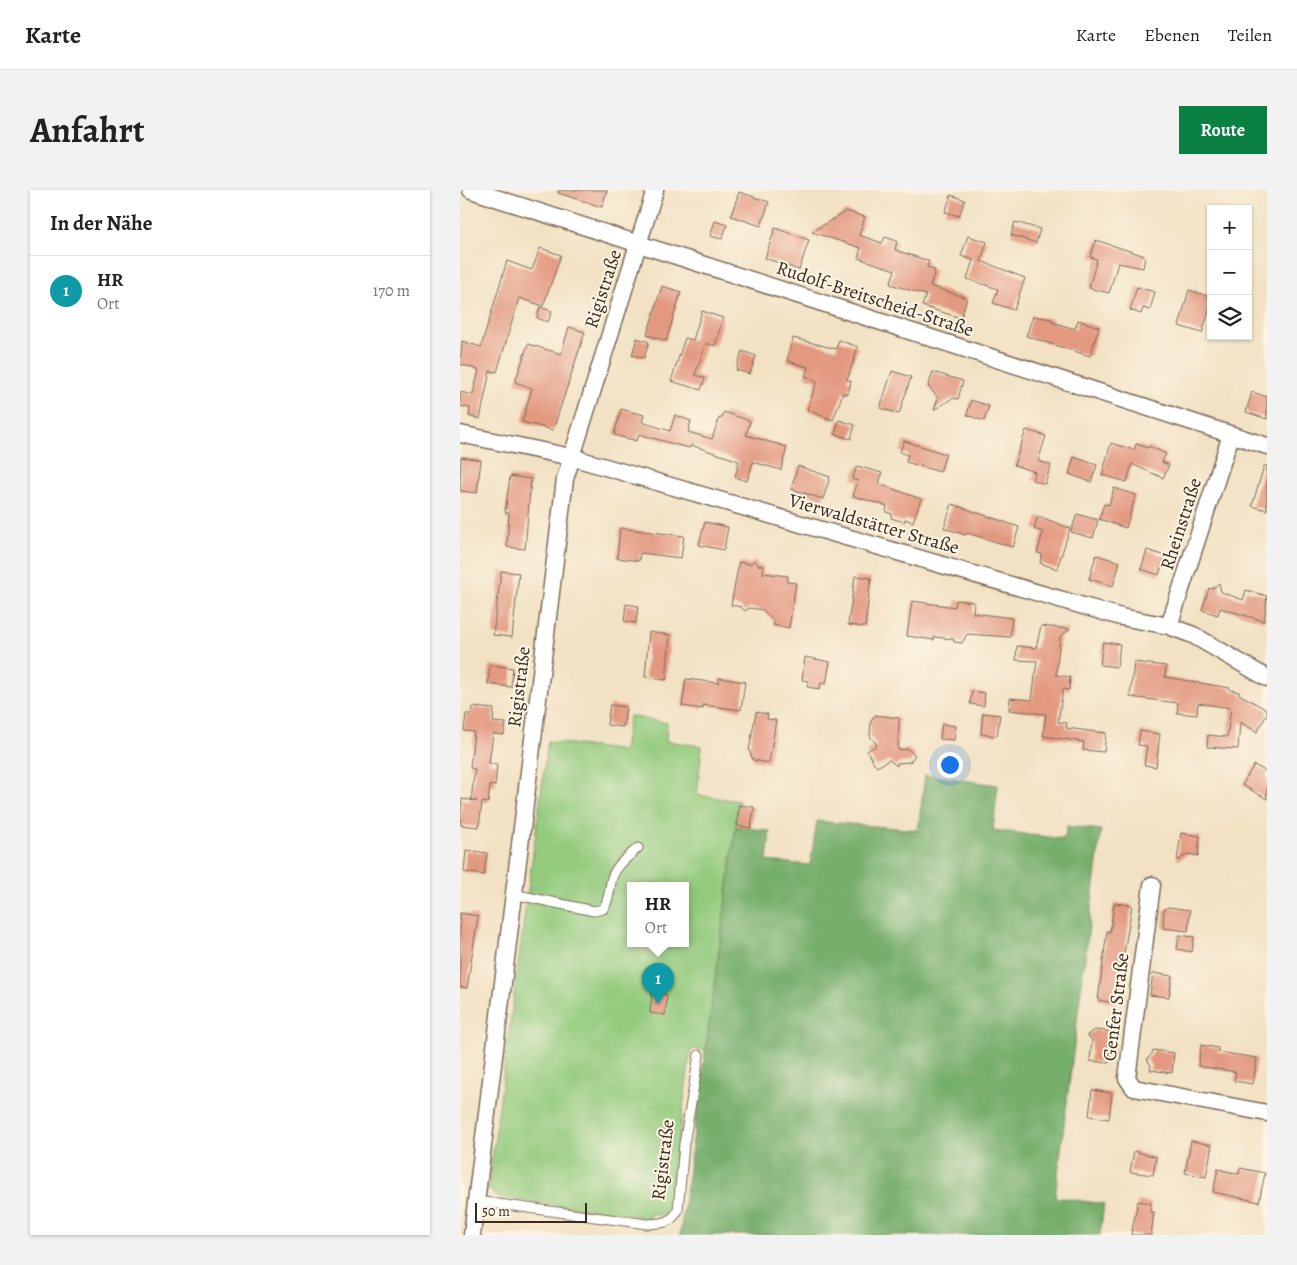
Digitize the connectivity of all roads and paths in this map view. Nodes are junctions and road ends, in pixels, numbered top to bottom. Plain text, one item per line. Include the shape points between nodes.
1 (471, 190) edge
2 (655, 190) edge
3 (638, 244) junction
4 (460, 434) edge
5 (1231, 435) junction
6 (1267, 446) edge
7 (571, 457) junction
8 (1169, 626) junction
9 (1267, 678) edge
10 (638, 848) dead end
11 (1152, 885) dead end
12 (513, 894) junction
13 (699, 1055) dead end
14 (1267, 1113) edge
15 (470, 1207) edge
16 (472, 1235) edge

1 - 3 street, Rudolf-Breitscheid-Straße
2 - 3 street, Rigistraße
3 - 5 street, Rudolf-Breitscheid-Straße
3 - 7 street, Rigistraße
4 - 7 street, Vierwaldstätter Straße
5 - 6 street, Rudolf-Breitscheid-Straße
5 - 8 street, Rheinstraße
7 - 8 street, Vierwaldstätter Straße via 1121,617
7 - 12 street, Rigistraße
8 - 9 street, Vierwaldstätter Straße via 1193,635
10 - 12 lane via 618,866 603,909 594,911
11 - 14 street, Genfer Straße via 1127,1078 1134,1088
12 - 15 street, Rigistraße
13 - 15 lane, Rigistraße via 684,1144 678,1210 673,1219 666,1223 647,1224
15 - 16 street, Rigistraße

